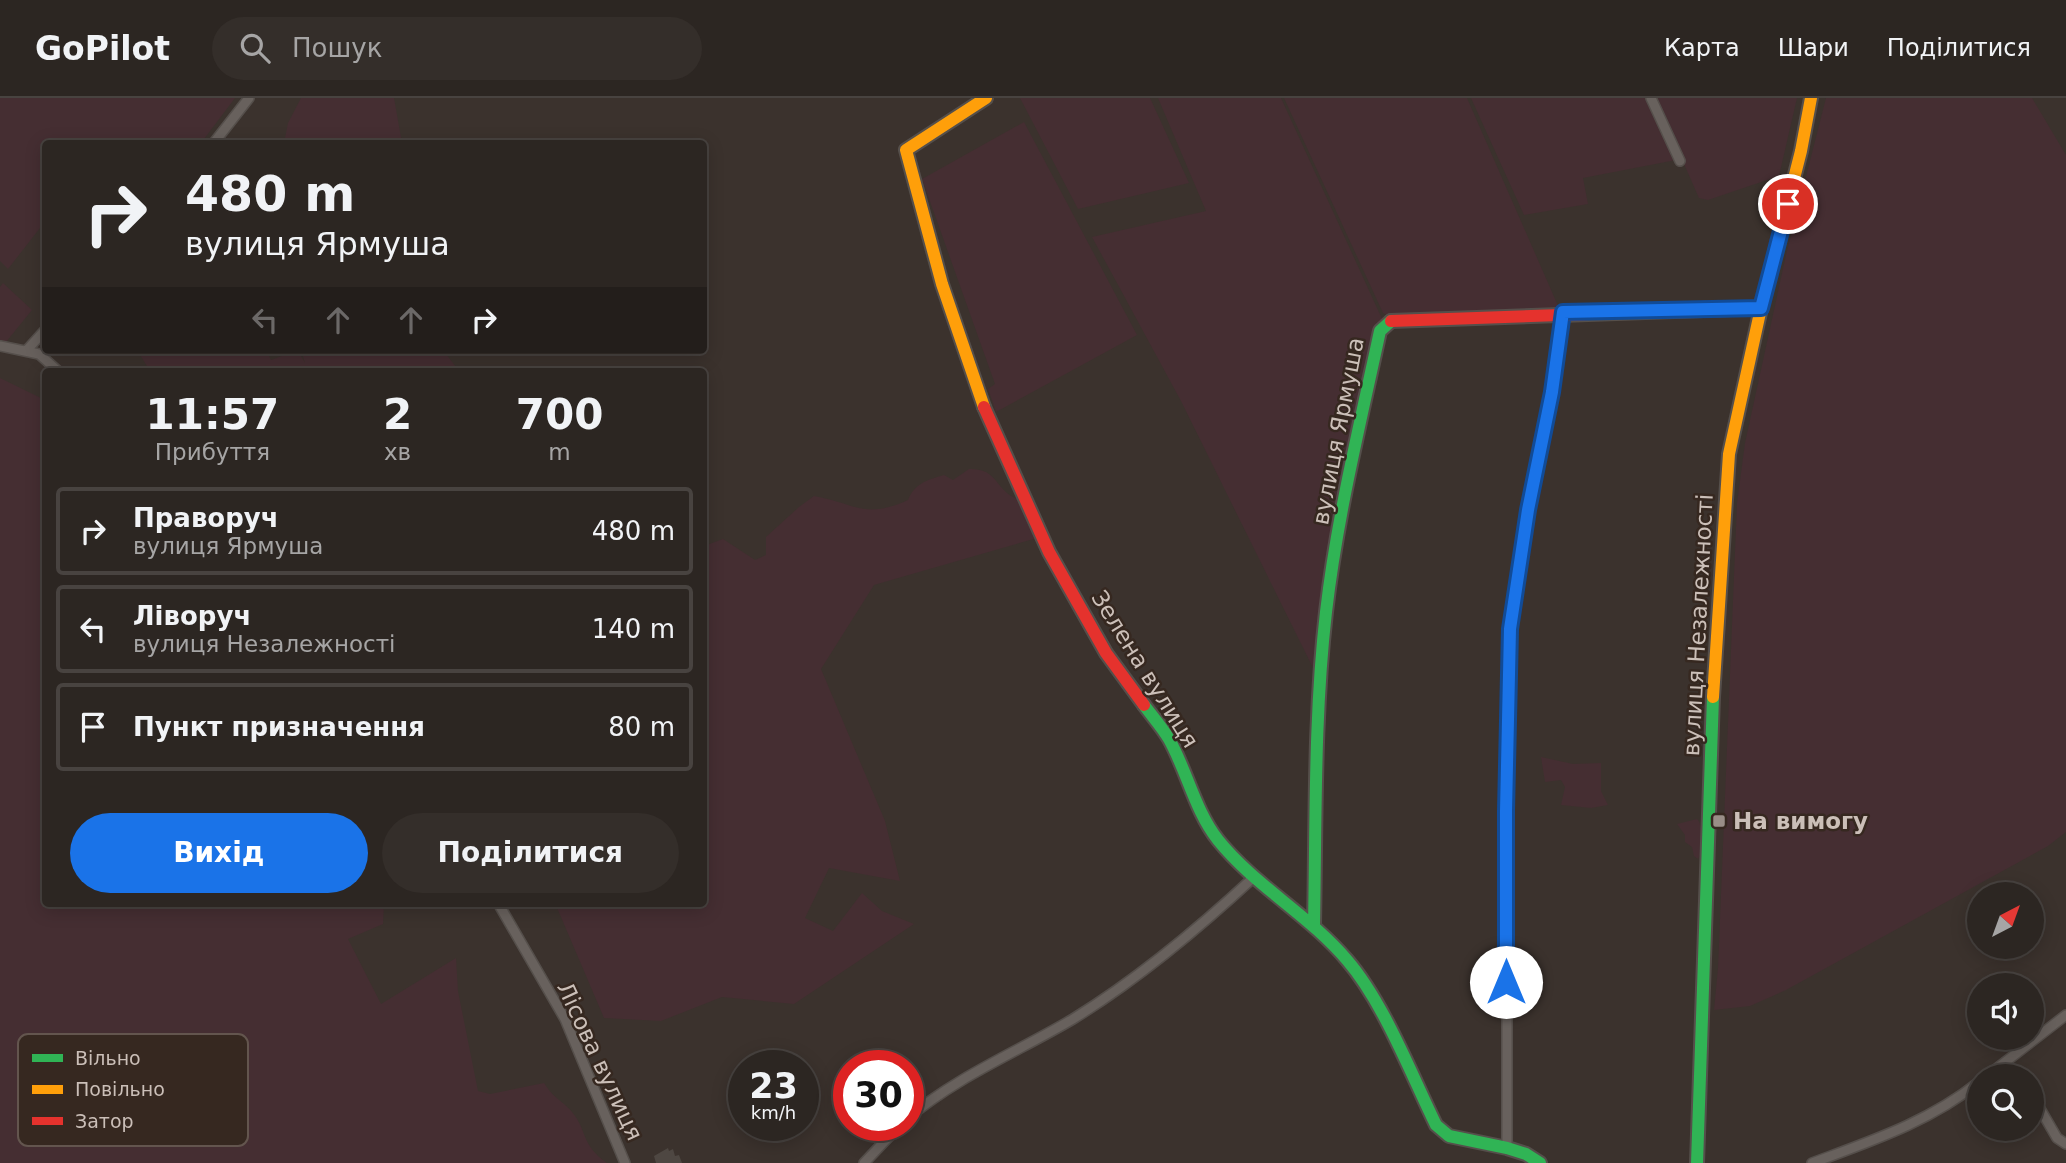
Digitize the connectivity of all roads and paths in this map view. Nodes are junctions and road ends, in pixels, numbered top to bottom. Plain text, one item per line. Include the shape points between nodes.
1 (249, 98) edge
2 (986, 98) edge
3 (1651, 98) edge
4 (1811, 98) edge
5 (216, 140) edge
6 (1680, 161) dead end
7 (1761, 308) junction
8 (1563, 312) junction
9 (42, 333) edge
10 (0, 346) edge
11 (27, 350) junction
12 (55, 368) edge
13 (1254, 877) junction
14 (500, 907) edge
15 (1314, 925) junction
16 (2066, 1016) edge
17 (2005, 1062) joint
18 (2002, 1064) edge
19 (1967, 1092) edge
20 (924, 1107) edge
21 (2044, 1116) edge
22 (885, 1141) edge
23 (2066, 1144) edge
24 (1507, 1148) junction
25 (625, 1163) edge
26 (864, 1163) edge
27 (1540, 1163) edge
28 (1697, 1163) edge
29 (1812, 1163) edge

1 - 5 street
2 - 13 street, Зелена вулиця via 906,150 942,284 990,423 1049,552 1106,653 1169,739 1217,839
3 - 6 street
4 - 7 street, вулиця Незалежності
7 - 8 street, вулиця Ярмуша
7 - 28 street, вулиця Незалежності via 1729,454 1715,633
8 - 15 street, вулиця Ярмуша via 1393,319 1380,331 1344,498 1326,612
8 - 24 street via 1518,570 1508,657
9 - 11 street
10 - 11 street
11 - 12 street
13 - 15 street, Зелена вулиця
13 - 20 street via 1210,918 1088,1009
14 - 25 street, Лісова вулиця via 565,1019
15 - 24 street, Зелена вулиця via 1349,961 1374,999 1436,1125 1448,1136
16 - 17 street
17 - 18 street
19 - 29 street via 1907,1127
21 - 23 street
22 - 26 street
24 - 27 street, Зелена вулиця

